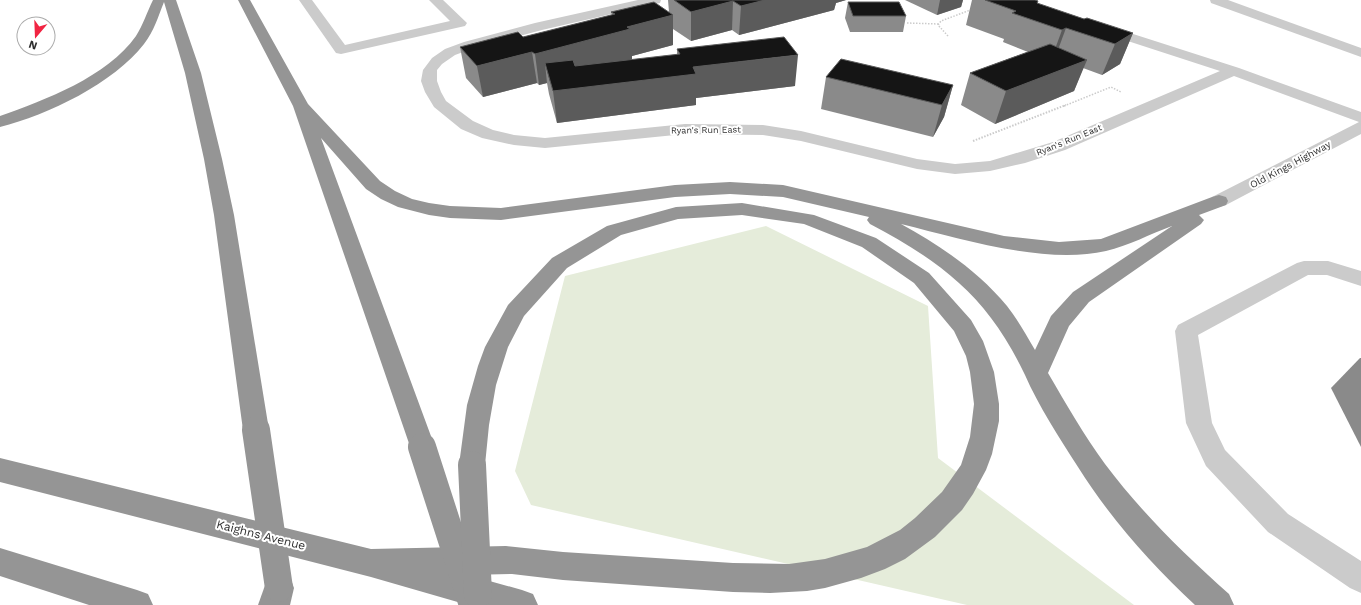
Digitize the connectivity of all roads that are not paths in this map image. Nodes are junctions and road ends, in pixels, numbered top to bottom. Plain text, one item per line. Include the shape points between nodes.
1 (159, 0) edge
2 (170, 0) edge
3 (244, 0) edge
4 (305, 0) edge
5 (435, 0) edge
6 (655, 0) edge
7 (1216, 0) edge
8 (1086, 23) edge
9 (1361, 53) edge
10 (1234, 72) junction
11 (301, 106) junction
12 (1361, 118) edge
13 (0, 122) edge
14 (1361, 127) edge
15 (1220, 202) junction
16 (838, 203) junction
17 (1361, 280) edge
18 (1036, 374) junction
19 (0, 470) edge
20 (0, 562) edge
21 (371, 563) junction
22 (1361, 578) edge
23 (279, 599) edge
24 (137, 605) edge
25 (473, 605) edge
26 (478, 605) edge
27 (522, 605) edge
28 (1218, 605) edge

1 - 13 highway via 140,40 116,63 96,78 61,97
2 - 23 highway, bridge via 193,73 214,166 256,430
3 - 11 highway
4 - 5 street via 341,50 460,23
6 - 10 street, Ryan's Run East via 497,37 450,52 437,60 430,70 429,81 433,92 440,104 467,125 488,134 514,140 545,143 685,130 763,130 801,136 917,164 955,169 990,166 1059,146
7 - 9 street
8 - 10 street
10 - 12 street
11 - 16 highway via 373,185 405,203 429,209 501,214 675,191 730,188 783,192
11 - 25 highway, bridge via 422,447
14 - 15 street, Old Kings Highway
15 - 16 highway via 1104,245 1059,249 1004,242
15 - 18 highway via 1081,297 1059,322
16 - 18 highway via 896,229 947,261 973,282 994,306
17 - 22 street via 1328,268 1304,268 1186,331 1199,423 1216,458 1278,523
18 - 28 highway via 1096,471 1122,506 1156,545
19 - 21 highway, Kaighns Avenue
20 - 24 highway
21 - 26 highway, bridge via 511,560 560,566 746,579 796,578 840,570 879,557 913,537 941,514 962,489 976,466 984,440 987,413 986,385 970,337 956,315 923,278 901,260 854,234 799,217 746,209 691,210 641,221 592,241 548,272 533,289 516,310 491,360 475,424 472,466
21 - 27 highway, Kaighns Avenue

